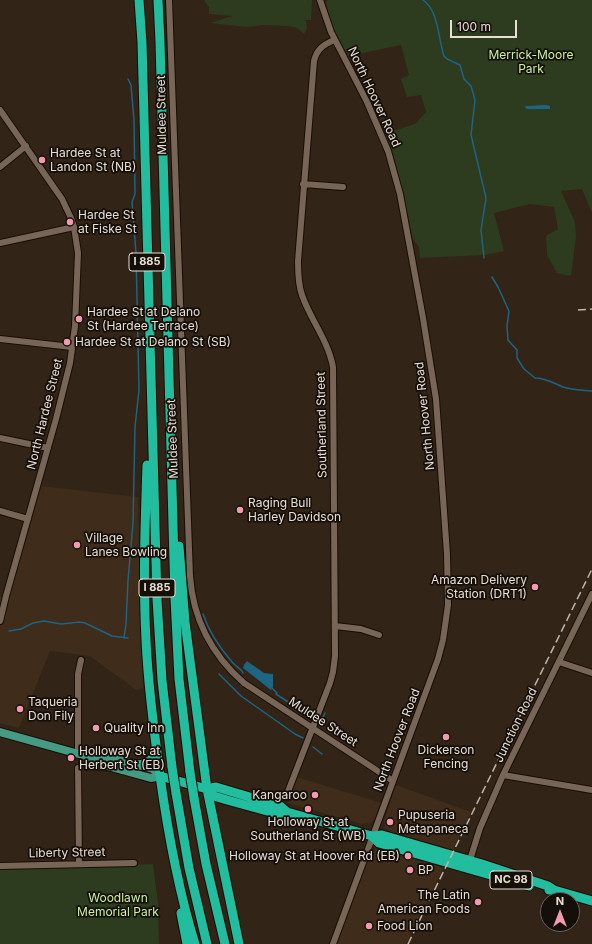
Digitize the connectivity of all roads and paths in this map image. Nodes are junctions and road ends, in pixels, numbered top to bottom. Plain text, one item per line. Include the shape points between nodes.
1 (139, 0) edge
2 (158, 0) edge
3 (169, 0) edge
4 (320, 0) edge
5 (334, 40) junction
6 (0, 110) edge
7 (26, 146) junction
8 (0, 167) edge
9 (303, 184) junction
10 (343, 187) dead end
11 (74, 227) junction
12 (0, 243) edge
13 (0, 339) edge
14 (72, 347) junction
15 (151, 408) junction
16 (0, 438) edge
17 (48, 448) junction
18 (172, 502) junction
19 (0, 511) edge
20 (28, 519) junction
21 (592, 594) edge
22 (3, 596) edge
23 (0, 621) edge
24 (335, 626) junction
25 (379, 635) dead end
26 (81, 660) dead end
27 (559, 662) junction
28 (592, 673) edge
29 (313, 729) junction
30 (0, 732) edge
31 (156, 750) junction
32 (82, 755) junction
33 (139, 765) junction
34 (78, 768) dead end
35 (503, 775) junction
36 (160, 776) junction
37 (393, 781) junction
38 (207, 789) junction
39 (592, 790) edge
40 (287, 794) dead end
41 (226, 800) junction
42 (287, 812) junction
43 (213, 816) junction
44 (372, 836) junction
45 (173, 859) junction
46 (79, 863) junction
47 (134, 863) dead end
48 (469, 864) junction
49 (0, 866) edge
50 (592, 901) edge
51 (188, 944) edge
52 (195, 944) edge
53 (207, 944) edge
54 (225, 944) edge
55 (239, 944) edge
56 (332, 944) edge

1 - 15 highway, I 885
2 - 18 highway, I 885
3 - 29 street, Muldee Street via 190,576 193,598 205,635 225,664 251,688
4 - 5 street, North Hoover Road
5 - 9 street, Southerland Street via 320,48 314,61
5 - 37 street, North Hoover Road via 378,126 396,175 426,330 437,412 447,554 446,616 437,662
6 - 7 street, North Hardee Street
7 - 8 street
7 - 11 street, North Hardee Street via 62,199
9 - 10 street
9 - 24 street, Southerland Street via 298,252 299,281 307,308 330,355 333,376
11 - 12 street
11 - 14 street, North Hardee Street via 78,259
13 - 14 street
14 - 17 street, North Hardee Street via 65,389
15 - 31 highway via 145,600
15 - 53 highway, I 885, bridge via 159,640 164,703 189,868
16 - 17 street
17 - 20 street, North Hardee Street
18 - 38 highway
18 - 54 highway, I 885, bridge via 184,731 206,864
19 - 20 street
20 - 22 street, North Hardee Street
21 - 27 street, Junction Road
22 - 23 street, North Hardee Street
24 - 25 street
24 - 29 street, Southerland Street via 333,672
26 - 32 street via 78,674
27 - 28 street
27 - 35 street, Junction Road
29 - 37 street, Muldee Street
29 - 40 street, Southerland Street
30 - 32 main road
31 - 33 highway via 150,762
31 - 36 highway
32 - 33 main road via 102,756
32 - 36 main road via 100,764 150,778
33 - 36 main road via 153,769
34 - 46 street
35 - 39 street
35 - 48 street, Junction Road via 480,828
36 - 38 highway
36 - 45 highway
37 - 44 street, North Hoover Road
38 - 41 highway, NC 98 via 214,796
38 - 42 highway, NC 98 via 216,787 280,806
38 - 43 highway
41 - 42 highway, NC 98 via 278,814
41 - 43 highway via 215,807
42 - 44 highway, NC 98
43 - 55 highway
44 - 48 highway, NC 98 via 382,835
44 - 56 street, North Hoover Road
45 - 51 highway
45 - 52 highway
46 - 47 street, Liberty Street
46 - 49 street, Liberty Street
48 - 50 highway, NC 98 via 546,890

